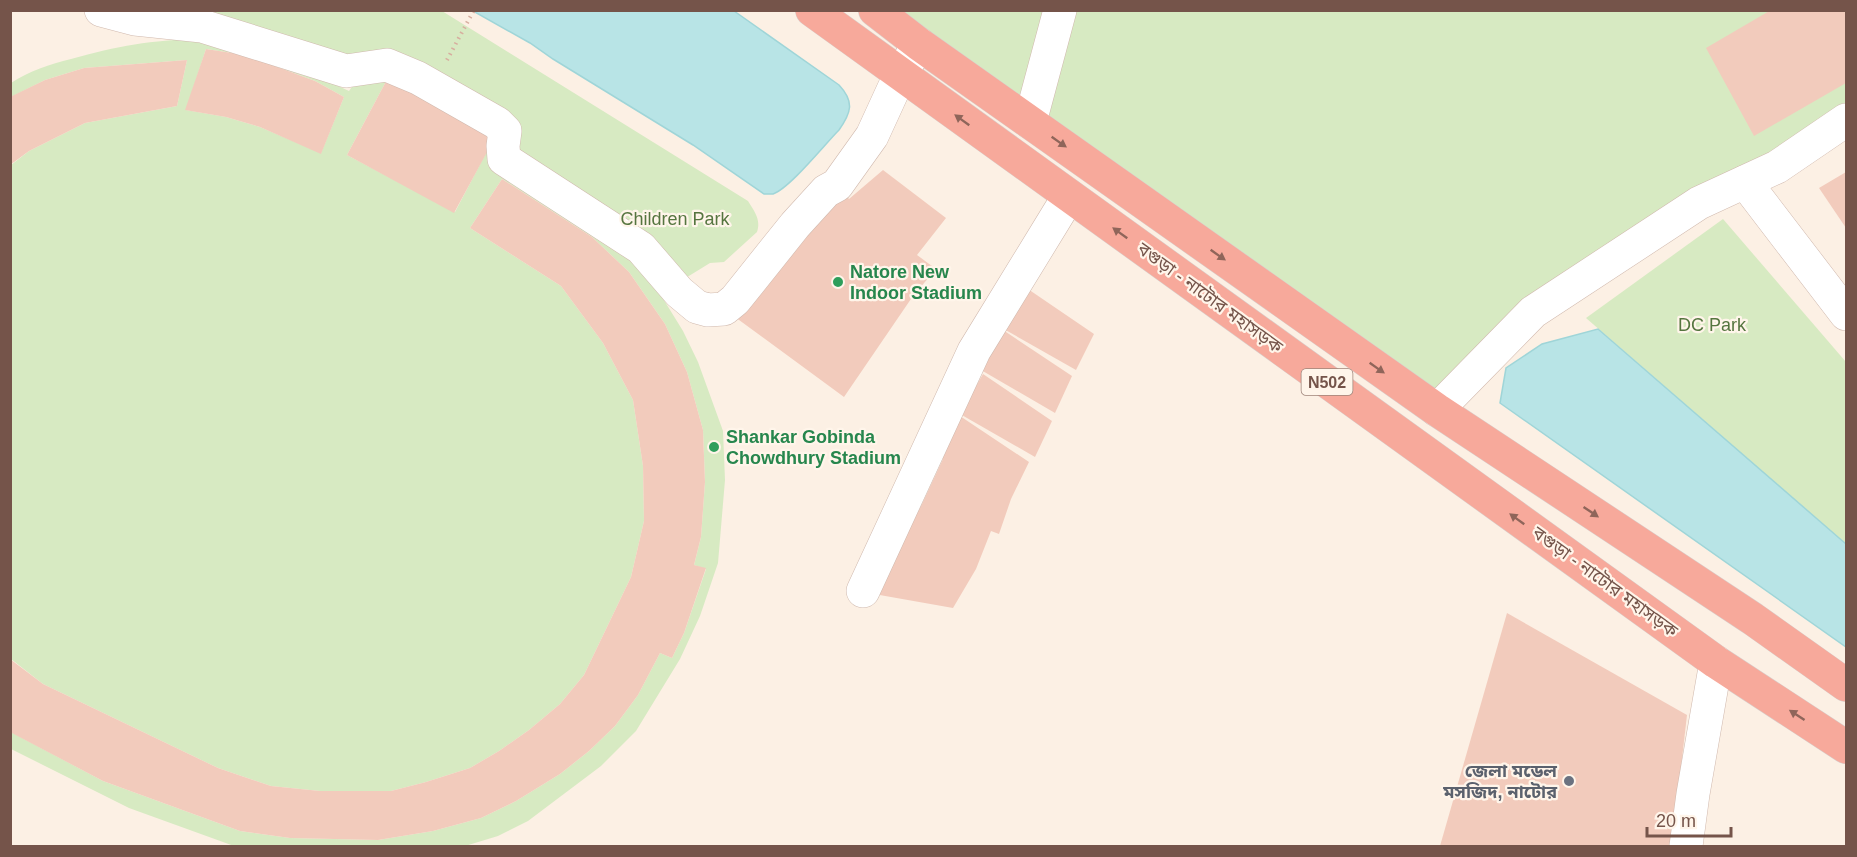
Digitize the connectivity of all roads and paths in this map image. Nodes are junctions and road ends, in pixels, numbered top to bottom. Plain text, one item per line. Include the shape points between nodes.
1 (101, 10) edge
2 (474, 10) edge
3 (812, 10) edge
4 (874, 10) edge
5 (1060, 10) edge
6 (920, 44) junction
7 (900, 75) junction
8 (434, 87) junction
9 (1846, 120) edge
10 (1030, 122) junction
11 (1745, 182) junction
12 (1069, 196) junction
13 (1846, 314) edge
14 (1437, 410) junction
15 (1399, 434) junction
16 (863, 591) dead end
17 (1716, 662) junction
18 (1846, 685) edge
19 (1846, 747) edge
20 (1686, 846) edge

1 - 8 street via 135,19 202,26 346,71 387,64
2 - 8 path
3 - 7 highway, বগুড়া - নাটোর মহাসড়ক / N502
4 - 6 highway, N502
5 - 10 street
6 - 7 street
6 - 10 highway, N502
7 - 8 street via 872,136 837,185 826,191 795,225 735,300 724,309 708,310 697,307 679,292 641,248 504,159 505,131 497,123
12 -> 7 highway, বগুড়া - নাটোর মহাসড়ক / N502
9 - 11 street via 1777,167
10 -> 14 highway, N502
11 - 13 street
11 - 14 street via 1699,203 1533,312
15 -> 12 highway, বগুড়া - নাটোর মহাসড়ক / N502
12 - 16 street via 974,351
14 - 15 highway
14 -> 18 highway, N502
17 -> 15 highway, বগুড়া - নাটোর মহাসড়ক / N502
19 -> 17 highway, বগুড়া - নাটোর মহাসড়ক / N502
17 - 20 street

